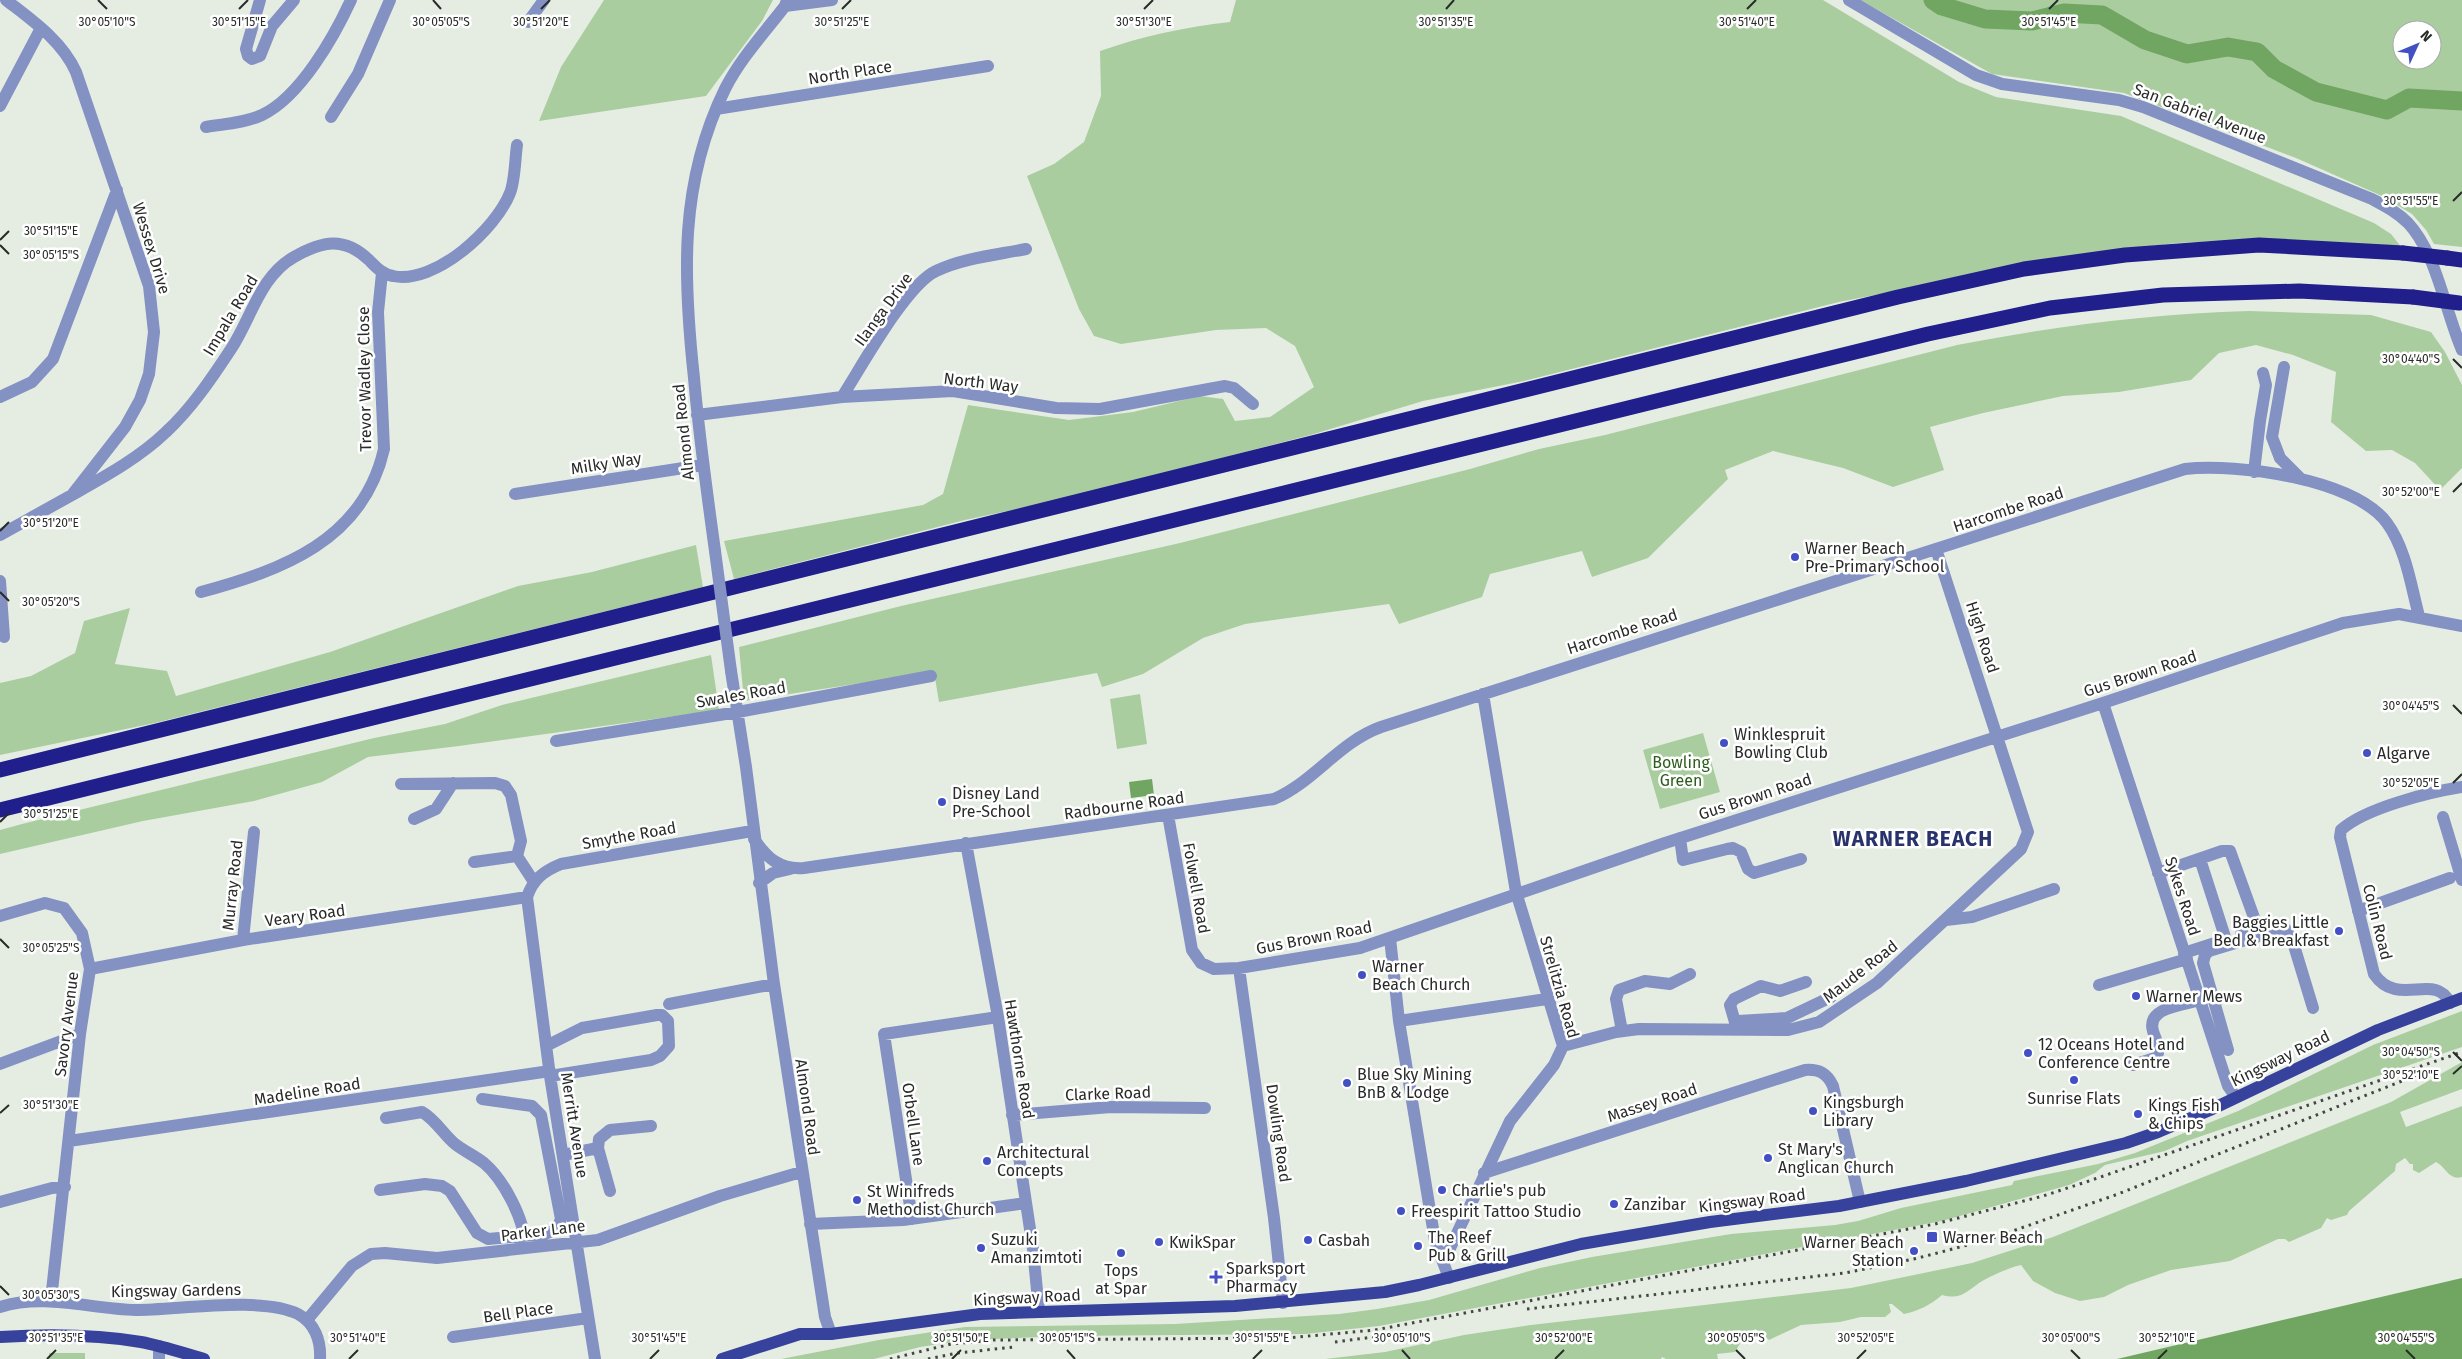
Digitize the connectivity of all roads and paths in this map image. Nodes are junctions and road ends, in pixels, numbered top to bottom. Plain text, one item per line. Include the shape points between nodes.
1 (6, 0) edge
2 (260, 0) edge
3 (294, 0) edge
4 (351, 0) edge
5 (390, 0) edge
6 (544, 0) edge
7 (832, 0) edge
8 (1849, 0) edge
9 (786, 3) edge
10 (528, 22) dead end
11 (41, 28) junction
12 (988, 66) dead end
13 (5, 84) edge
14 (0, 106) edge
15 (716, 108) junction
16 (331, 117) dead end
17 (206, 127) dead end
18 (517, 145) dead end
19 (117, 190) junction
20 (1026, 249) dead end
21 (2455, 259) edge
22 (382, 273) junction
23 (2460, 303) edge
24 (2462, 350) edge
25 (2284, 367) dead end
26 (2263, 373) dead end
27 (0, 397) edge
28 (842, 397) junction
29 (1253, 404) dead end
30 (697, 415) junction
31 (703, 465) junction
32 (2254, 472) junction
33 (2300, 478) junction
34 (515, 494) dead end
35 (72, 496) junction
36 (0, 535) edge
37 (1936, 549) junction
38 (0, 581) edge
39 (201, 592) dead end
40 (2419, 616) junction
41 (2462, 626) edge
42 (4, 637) dead end
43 (931, 676) dead end
44 (1483, 694) junction
45 (2103, 703) junction
46 (738, 712) junction
47 (1997, 736) junction
48 (556, 741) dead end
49 (0, 770) edge
50 (453, 783) junction
51 (401, 784) dead end
52 (2462, 787) edge
53 (2, 810) edge
54 (1168, 815) junction
55 (2443, 817) dead end
56 (414, 819) dead end
57 (254, 832) dead end
58 (753, 835) junction
59 (1680, 838) junction
60 (966, 843) junction
61 (517, 856) junction
62 (1801, 859) dead end
63 (2200, 859) junction
64 (474, 862) dead end
65 (2156, 867) junction
66 (793, 868) junction
67 (2456, 879) edge
68 (534, 882) junction
69 (759, 883) junction
70 (2054, 889) dead end
71 (1516, 892) junction
72 (527, 897) junction
73 (2358, 911) junction
74 (0, 916) edge
75 (1946, 920) junction
76 (1390, 938) junction
77 (243, 940) junction
78 (2226, 940) junction
79 (2185, 956) junction
80 (1201, 963) joint
81 (1239, 968) junction
82 (90, 969) junction
83 (1690, 974) dead end
84 (1806, 982) dead end
85 (774, 984) junction
86 (2209, 984) junction
87 (2099, 985) dead end
88 (2198, 995) junction
89 (1831, 997) dead end
90 (2462, 998) edge
91 (1547, 999) junction
92 (2450, 1003) junction
93 (669, 1004) dead end
94 (2313, 1008) dead end
95 (998, 1017) junction
96 (1399, 1022) junction
97 (1736, 1025) junction
98 (1622, 1031) junction
99 (80, 1034) junction
100 (548, 1046) junction
101 (1563, 1046) junction
102 (2228, 1050) dead end
103 (0, 1064) edge
104 (2133, 1064) dead end
105 (550, 1074) junction
106 (2236, 1097) junction
107 (482, 1099) dead end
108 (1205, 1108) dead end
109 (1012, 1115) junction
110 (386, 1118) dead end
111 (651, 1126) dead end
112 (69, 1142) junction
113 (598, 1148) junction
114 (564, 1155) junction
115 (801, 1172) junction
116 (1484, 1173) junction
117 (65, 1187) junction
118 (380, 1190) dead end
119 (610, 1191) dead end
120 (0, 1202) edge
121 (1860, 1202) junction
122 (1026, 1203) junction
123 (912, 1219) junction
124 (810, 1224) junction
125 (525, 1235) junction
126 (578, 1242) junction
127 (525, 1249) junction
128 (1444, 1261) junction
129 (1449, 1278) junction
130 (51, 1300) junction
131 (1284, 1303) junction
132 (0, 1306) edge
133 (1038, 1311) junction
134 (588, 1318) junction
135 (307, 1320) junction
136 (831, 1334) junction
137 (0, 1337) edge
138 (454, 1337) dead end
139 (159, 1353) edge
140 (204, 1359) edge
141 (320, 1359) edge
142 (595, 1359) edge
143 (722, 1359) edge

1 - 11 street, Wessex Drive
2 - 3 street via 246,49 252,59 260,56 272,26
4 - 17 street via 327,45 286,99 260,116
5 - 16 street via 358,74
6 - 10 street
7 - 9 street
8 - 24 street, San Gabriel Avenue via 1976,75 2033,90 2100,97 2143,107 2393,210 2408,223 2426,247
9 - 15 street, Almond Road via 738,68
11 - 13 street
11 - 19 street, Wessex Drive via 71,61
12 - 15 street, North Place
13 - 14 street
15 - 30 street, Almond Road via 696,171 688,229 685,280
18 - 22 street via 510,195 478,238 442,265 422,275 395,277
19 - 27 street via 53,360 32,382
19 - 35 street, Wessex Drive via 152,308 154,332 149,374 140,400 124,427
20 - 28 street, Ilanga Drive via 952,264 922,280
21 - 49 highway, bridge via 2403,253 2259,246 2125,255 2004,274 1879,301
22 - 35 street, Impala Road via 353,247 340,243 323,244 292,258 266,284 232,348 179,418 143,451
22 - 39 street, Trevor Wadley Close via 378,312 384,449 380,469 340,529 308,551 255,577
23 - 53 highway, bridge via 2299,290 2163,295 2050,308 1928,334
25 - 33 street via 2272,438 2280,458
26 - 32 street via 2266,385
28 - 29 street, North Way via 952,391 1082,410 1118,407 1225,386 1234,388
28 - 30 street, North Way
30 - 31 street, Almond Road
31 - 34 street, Milky Way
31 - 46 street, Almond Road, bridge
32 - 33 street, Harcombe Road
32 - 37 street, Harcombe Road via 2208,466 2185,468
33 - 40 street, Harcombe Road via 2357,498 2373,507 2388,524 2406,562
35 - 36 street, Wessex Drive
37 - 44 street, Harcombe Road
37 - 47 street, High Road
38 - 42 street
40 - 41 street, Gus Brown Road
40 - 45 street, Gus Brown Road via 2399,614 2343,622
43 - 46 street, Swales Road
44 - 54 street, Radbourne Road via 1370,731 1352,741 1301,784 1274,799
44 - 71 street, Strelitzia Road
45 - 47 street, Gus Brown Road
45 - 65 street, Sykes Road
46 - 48 street, Swales Road
46 - 58 street, Almond Road
47 - 59 street, Gus Brown Road
47 - 75 street, Maude Road via 2028,832 2026,840 2021,849
50 - 51 street
50 - 56 street via 436,809
50 - 61 street via 495,783 508,790 521,841
52 - 73 street, Colin Road via 2404,800 2341,830
54 - 60 street, Radbourne Road
54 - 80 street, Folwell Road via 1189,941
55 - 67 street
57 - 77 street, Murray Road
58 - 66 street via 772,861
58 - 68 street, Smythe Road via 561,864
58 - 69 street, Almond Road
59 - 62 street via 1683,860 1733,848 1741,852 1748,869 1754,873
59 - 71 street, Gus Brown Road
60 - 66 street, Radbourne Road
60 - 95 street, Hawthorne Road
61 - 64 street
61 - 68 street
63 - 65 street
63 - 78 street
63 - 78 street via 2230,851 2252,910 2255,927
65 - 79 street, Sykes Road
66 - 69 street via 773,873
67 - 73 street
68 - 72 street, Smythe Road
69 - 85 street, Almond Road
70 - 75 street via 1972,917
71 - 76 street, Gus Brown Road
71 - 91 street, Strelitzia Road
72 - 77 street, Veary Road
72 - 100 street, Merritt Avenue
73 - 92 street, Colin Road via 2371,965 2378,980 2396,990 2436,989
74 - 82 street, Savory Avenue via 45,903 64,908 82,933
75 - 97 street, Maude Road via 1877,983 1819,1022 1788,1030
76 - 81 street, Gus Brown Road via 1360,948
76 - 96 street
77 - 82 street, Veary Road
78 - 79 street
79 - 87 street
79 - 88 street, Sykes Road
80 - 81 street, Gus Brown Road via 1214,969
81 - 131 street, Dowling Road
82 - 99 street, Savory Avenue
83 - 98 street via 1670,984 1645,981 1619,990 1616,999
84 - 97 street via 1780,991 1761,986 1734,999 1730,1005
85 - 93 street
85 - 115 street, Almond Road
86 - 88 street
86 - 94 street via 2203,963 2209,951 2285,928 2292,938
86 - 102 street
88 - 104 street via 2155,1015 2152,1029 2158,1053 2155,1058
88 - 106 street, Sykes Road via 2228,1086
89 - 97 street via 1798,1015
90 - 92 main road, Kingsway Road
91 - 96 street
91 - 101 street, Strelitzia Road
92 - 106 main road, Kingsway Road via 2378,1030
95 - 109 street, Hawthorne Road
95 - 123 street, Orbell Lane via 884,1034
96 - 128 street via 1435,1241
97 - 98 street, Maude Road
98 - 101 street, Maude Road
99 - 103 street
99 - 112 street, Savory Avenue
100 - 105 street, Merritt Avenue
100 - 105 street, Madeline Road via 573,1031 590,1026 657,1015 668,1021 669,1046 660,1056 644,1062
101 - 116 street, Strelitzia Road via 1554,1064 1510,1120
105 - 112 street, Madeline Road
105 - 114 street, Merritt Avenue
106 - 121 main road, Kingsway Road via 2126,1143
107 - 125 street via 532,1106 543,1120 561,1224 552,1233
108 - 109 street, Clarke Road via 1111,1107
109 - 122 street, Hawthorne Road
110 - 125 street via 422,1112 433,1120 456,1145 492,1170 512,1202
111 - 113 street via 610,1130 599,1139
112 - 117 street, Savory Avenue
113 - 114 street
113 - 119 street
114 - 126 street, Merritt Avenue
115 - 124 street, Almond Road
115 - 126 street, Parker Lane via 720,1196 598,1240
116 - 121 street, Massey Road via 1804,1070 1821,1071 1829,1077
116 - 128 street, Strelitzia Road
117 - 120 street
117 - 130 street, Savory Avenue
118 - 125 street via 425,1184 442,1186 450,1191 482,1236 488,1239
121 - 129 main road, Kingsway Road via 1612,1238
122 - 123 street
122 - 133 street, Hawthorne Road
123 - 124 street
124 - 136 street, Almond Road via 825,1316
125 - 127 street
126 - 127 street, Parker Lane
126 - 134 street, Merritt Avenue
127 - 135 street, Parker Lane via 436,1258 370,1254 352,1266
128 - 129 street
129 - 131 main road, Kingsway Road via 1384,1292
130 - 132 street, Kingsway Gardens
130 - 135 street, Kingsway Gardens via 135,1310 272,1308 292,1312
131 - 133 main road, Kingsway Road
133 - 136 main road, Kingsway Road via 980,1314
134 - 138 street, Bell Place
134 - 142 street, Merritt Avenue
135 - 141 street via 318,1339
136 - 143 main road, Kingsway Road via 800,1334
137 - 139 main road via 91,1336
139 - 140 main road

